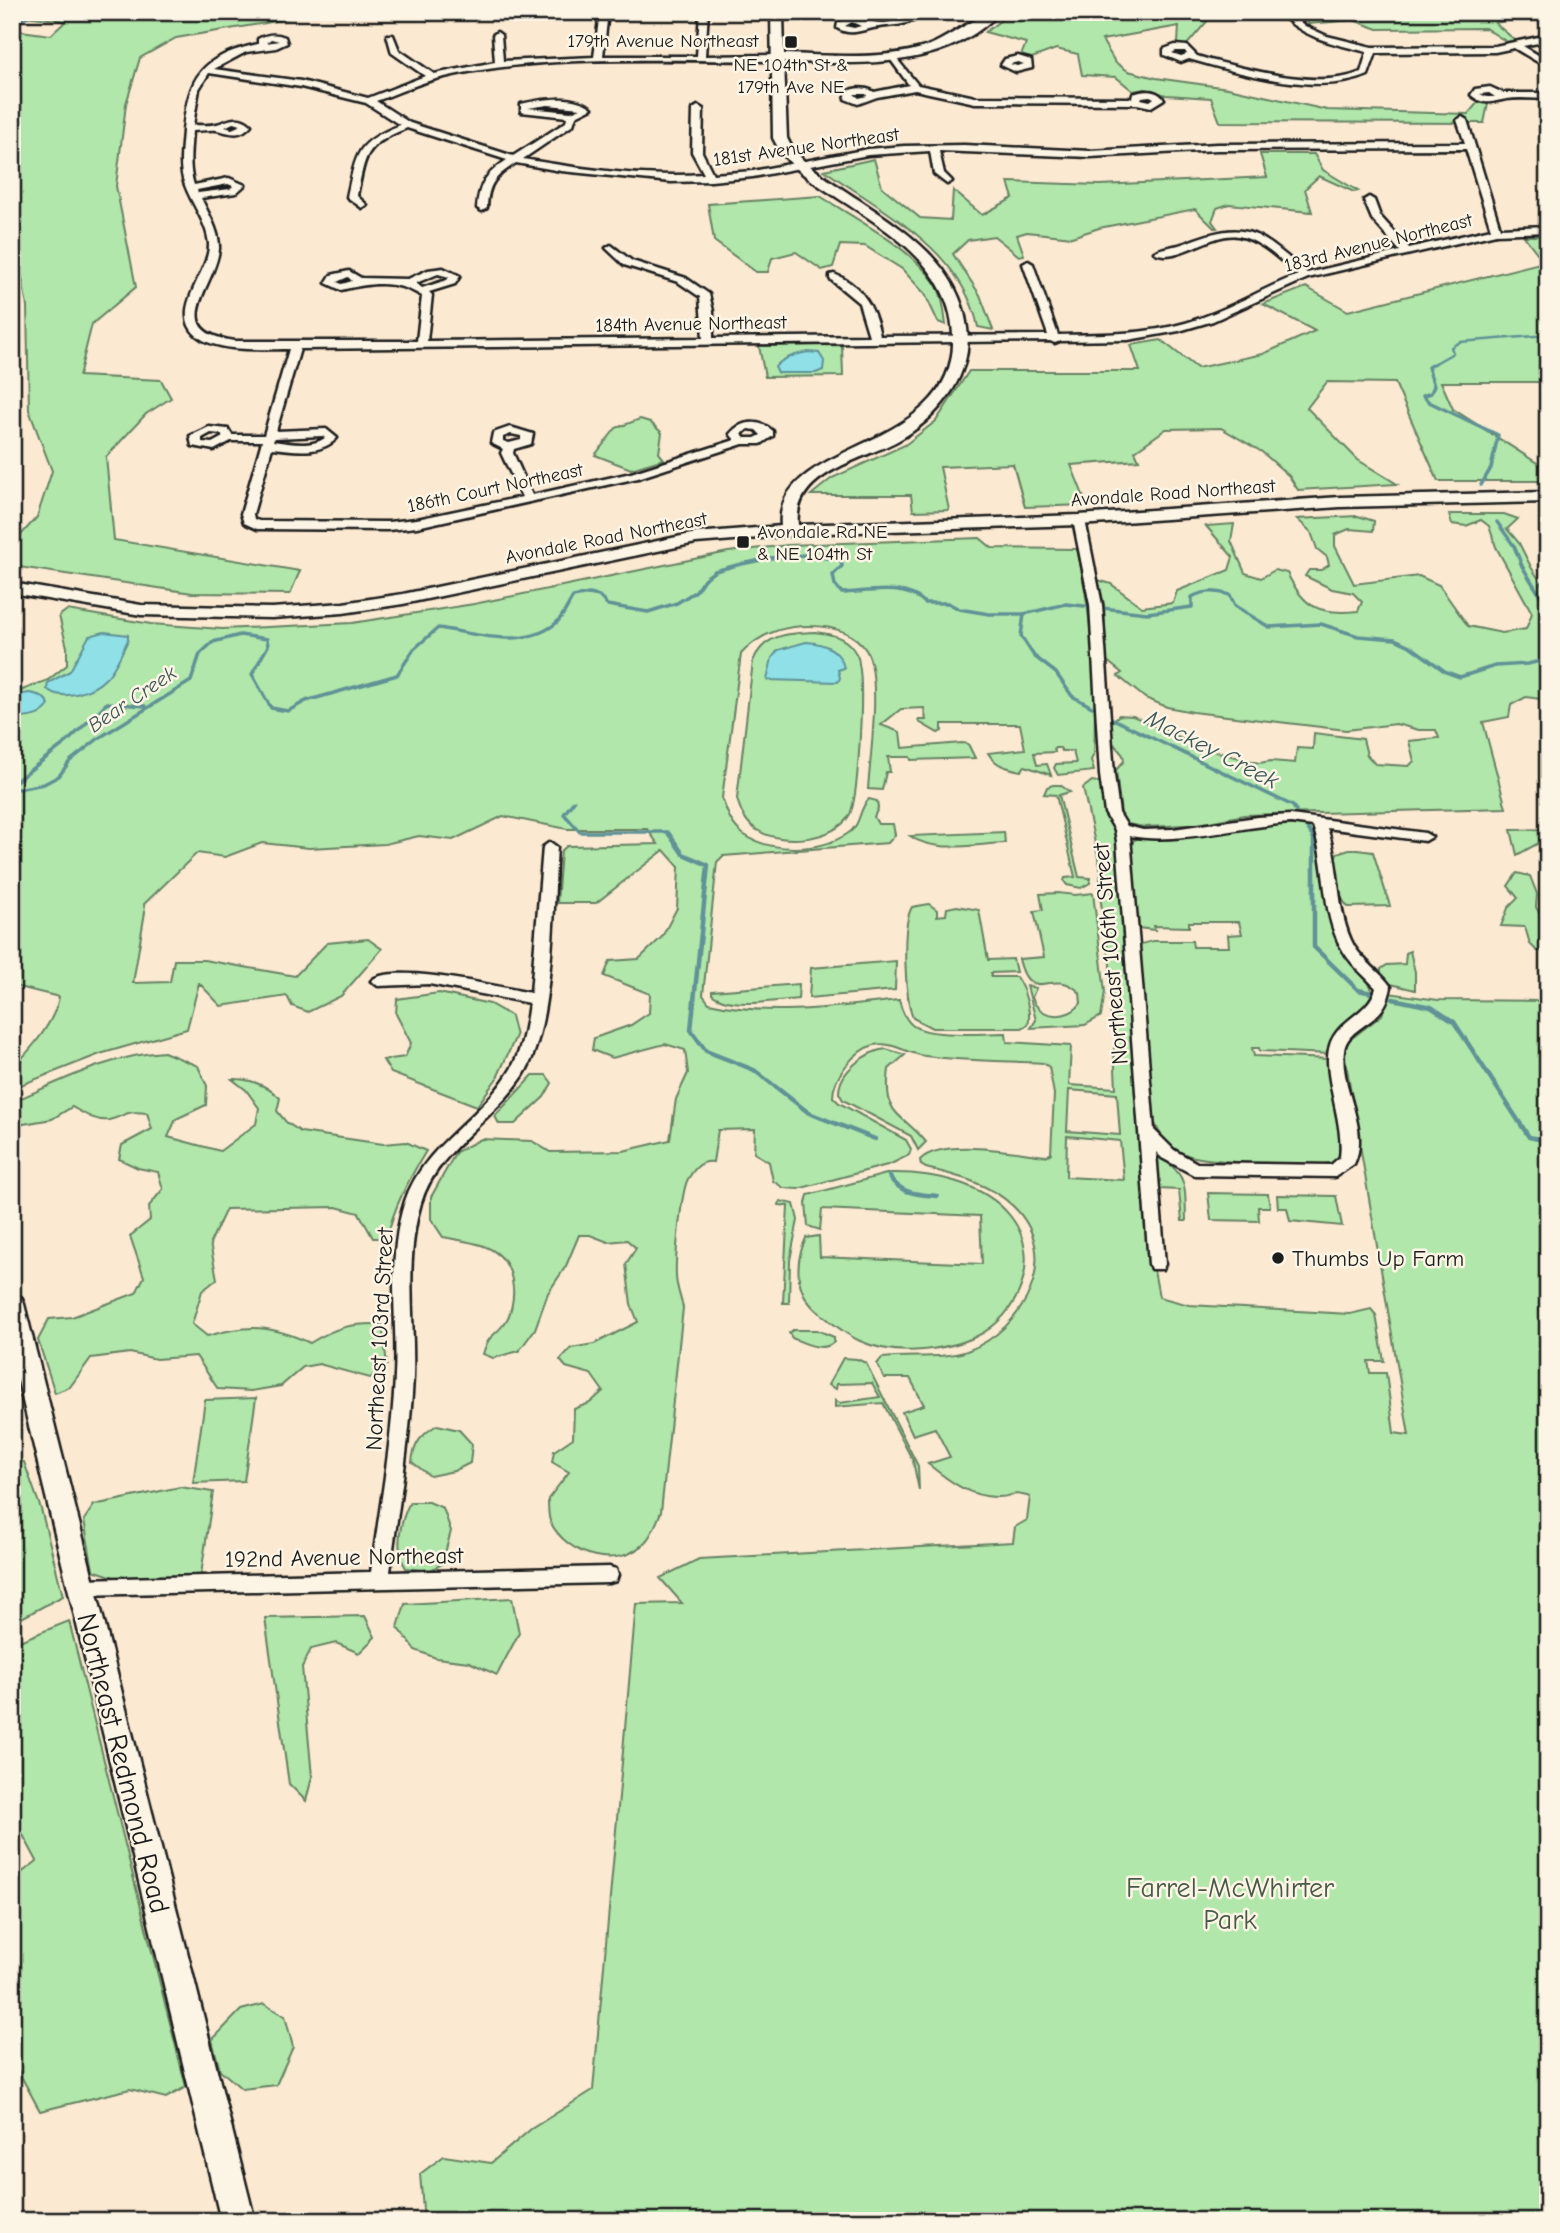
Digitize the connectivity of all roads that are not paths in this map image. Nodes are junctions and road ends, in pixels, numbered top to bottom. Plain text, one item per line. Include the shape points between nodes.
1 (22, 12) edge
2 (604, 12) edge
3 (704, 12) edge
4 (777, 12) edge
5 (923, 12) edge
6 (994, 12) edge
7 (1283, 12) edge
8 (12, 16) edge
9 (852, 18) edge
10 (871, 25) junction
11 (497, 35) dead end
12 (390, 37) dead end
13 (1548, 38) edge
14 (263, 45) dead end
15 (1517, 46) junction
16 (1372, 50) junction
17 (892, 56) junction
18 (1191, 57) dead end
19 (701, 58) junction
20 (778, 58) junction
21 (598, 59) junction
22 (499, 64) junction
23 (1548, 65) edge
24 (1016, 69) dead end
25 (206, 70) junction
26 (432, 77) junction
27 (915, 87) junction
28 (873, 95) dead end
29 (1501, 96) dead end
30 (1548, 96) edge
31 (1020, 100) junction
32 (369, 101) junction
33 (1137, 101) dead end
34 (698, 109) dead end
35 (572, 115) junction
36 (1462, 120) dead end
37 (407, 125) junction
38 (219, 127) dead end
39 (190, 128) junction
40 (1470, 146) junction
41 (934, 148) junction
42 (515, 160) junction
43 (801, 165) junction
44 (711, 178) junction
45 (947, 181) dead end
46 (1369, 200) dead end
47 (362, 205) dead end
48 (482, 208) dead end
49 (1548, 229) edge
50 (1496, 231) junction
51 (611, 248) dead end
52 (1159, 252) dead end
53 (1407, 252) junction
54 (1028, 264) dead end
55 (1305, 276) junction
56 (834, 277) dead end
57 (359, 281) dead end
58 (409, 283) junction
59 (422, 291) junction
60 (1184, 327) joint
61 (961, 337) junction
62 (875, 338) junction
63 (708, 340) junction
64 (1055, 340) junction
65 (422, 343) junction
66 (295, 346) junction
67 (229, 438) dead end
68 (268, 439) junction
69 (743, 440) dead end
70 (509, 447) dead end
71 (528, 498) junction
72 (1548, 498) edge
73 (1079, 520) junction
74 (790, 530) junction
75 (12, 588) edge
76 (1319, 824) junction
77 (1122, 830) junction
78 (1425, 837) dead end
79 (550, 847) dead end
80 (378, 981) dead end
81 (536, 999) junction
82 (1147, 1132) junction
83 (1157, 1264) dead end
84 (12, 1304) edge
85 (609, 1575) dead end
86 (379, 1581) junction
87 (81, 1587) junction
88 (238, 2221) edge

1 - 8 street
2 - 21 street
3 - 19 street
4 - 20 street
5 - 10 street via 906,23
6 - 17 street, 179th Avenue Northeast via 947,43
7 - 16 street via 1311,32
9 - 10 street
9 - 10 street via 841,26 847,31
11 - 22 street
12 - 26 street via 395,51
13 - 15 street
14 - 25 street
15 - 16 street
15 - 23 street
16 - 18 street via 1359,79 1317,82
17 - 20 street, 179th Avenue Northeast
17 - 27 street
19 - 20 street, 179th Avenue Northeast
19 - 21 street, 179th Avenue Northeast
20 - 43 street via 780,138 783,148
21 - 22 street, 179th Avenue Northeast
22 - 26 street, 179th Avenue Northeast
24 - 31 street
25 - 32 street, 181st Avenue Northeast via 302,84
25 - 39 street via 196,82
26 - 32 street, 179th Avenue Northeast
27 - 28 street
27 - 31 street via 975,100
29 - 30 street
31 - 33 street
32 - 37 street, 181st Avenue Northeast
34 - 44 street via 697,152
35 - 35 street via 533,113 524,106 581,104 588,108
35 - 42 street via 570,122
36 - 40 street
37 - 42 street, 181st Avenue Northeast
37 - 47 street via 375,137 365,146 352,197
38 - 39 street
39 - 66 street, 184th Avenue Northeast via 184,164 215,244 194,304 192,317 198,332 228,344
40 - 41 street, 181st Avenue Northeast via 1217,147 1090,154
40 - 50 street
41 - 43 street, 181st Avenue Northeast via 868,152
41 - 45 street via 939,174
42 - 44 street, 181st Avenue Northeast via 618,174
42 - 48 street via 488,180
43 - 44 street, 181st Avenue Northeast
43 - 61 street via 907,241 934,266 952,291
46 - 53 street via 1375,217
49 - 50 street, 183rd Avenue Northeast
50 - 53 street, 183rd Avenue Northeast
51 - 63 street via 628,263 681,280 705,296
52 - 55 street via 1172,252 1216,233 1252,236
53 - 55 street, 183rd Avenue Northeast
54 - 64 street
55 - 60 street, 183rd Avenue Northeast
56 - 62 street via 855,290 870,308
57 - 58 street
58 - 59 street
58 - 59 street via 435,271 455,276 451,282
59 - 65 street via 426,312
60 - 64 street, 184th Avenue Northeast via 1128,337
61 - 62 street, 184th Avenue Northeast
61 - 64 street, 184th Avenue Northeast
61 - 74 street via 951,381 935,402 900,433 808,479 788,504 785,517
62 - 63 street, 184th Avenue Northeast
63 - 65 street, 184th Avenue Northeast
65 - 66 street, 184th Avenue Northeast
66 - 68 street
67 - 68 street
68 - 71 street, 186th Court Northeast via 247,514 248,522 257,525 388,526
69 - 71 street, 186th Court Northeast via 634,476
70 - 71 street via 507,453
72 - 73 main road, Avondale Road Northeast via 1350,502
73 - 74 main road, Avondale Road Northeast
73 - 77 street, Northeast 106th Street via 1096,609 1112,813
74 - 75 street, Avondale Road Northeast via 688,540 403,599 303,612 162,612
76 - 77 street via 1275,819 1173,833
76 - 78 street
76 - 82 street via 1347,947 1384,987 1382,1001 1345,1032 1337,1045 1351,1137 1348,1160 1335,1171 1311,1173 1194,1169 1168,1154
77 - 82 street, Northeast 106th Street
79 - 81 street, Northeast 103rd Street
80 - 81 street via 441,980
81 - 86 street, Northeast 103rd Street via 519,1069 501,1096 422,1177 414,1200 400,1293 403,1396
82 - 83 street, Northeast 106th Street
84 - 87 main road, Northeast Redmond Road
85 - 86 street, 192nd Avenue Northeast
86 - 87 street, 192nd Avenue Northeast
87 - 88 main road, Northeast Redmond Road

